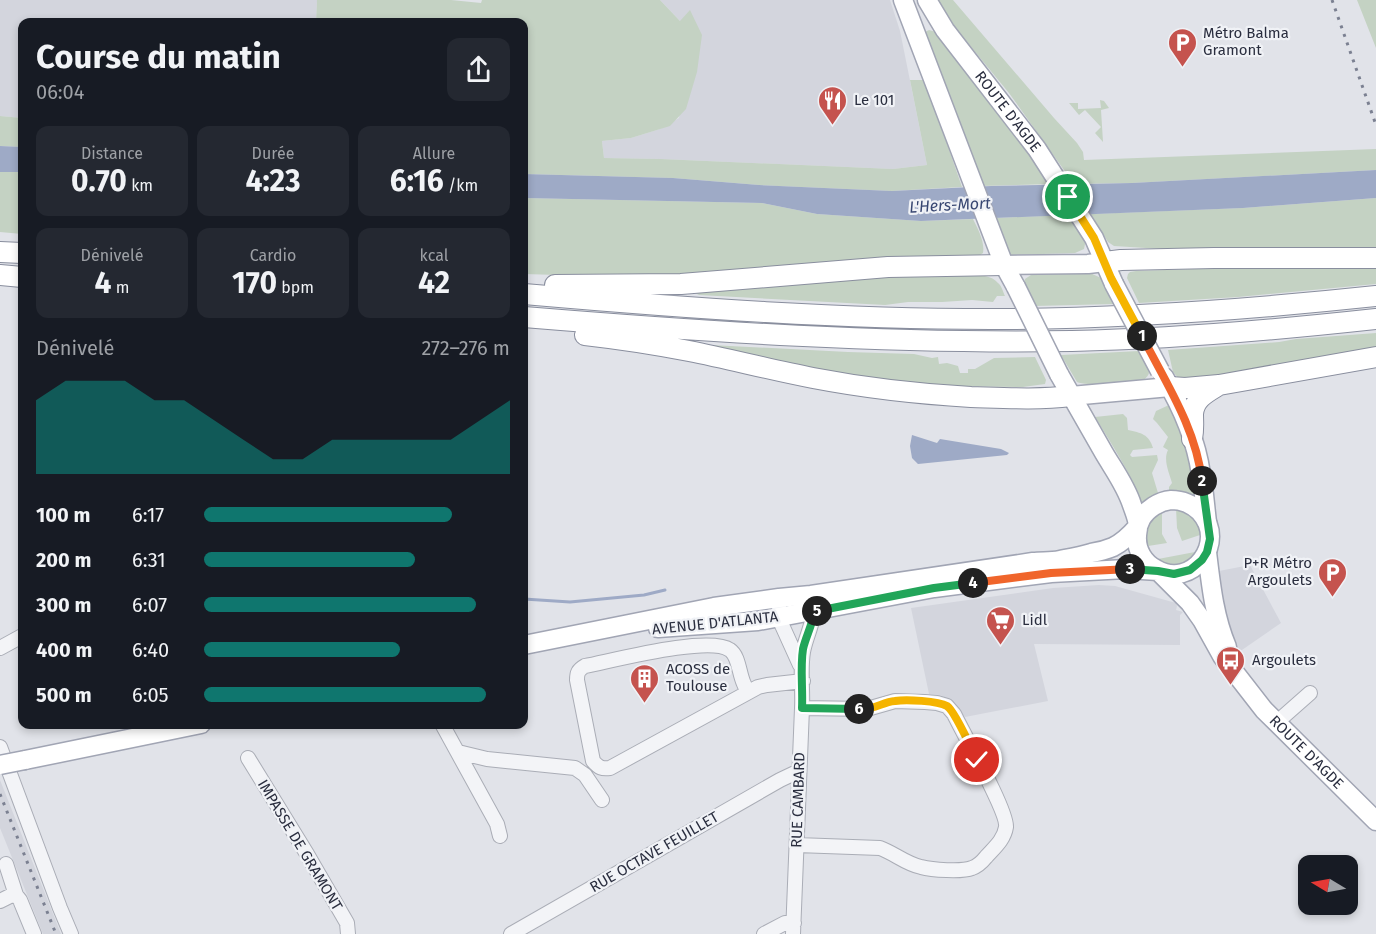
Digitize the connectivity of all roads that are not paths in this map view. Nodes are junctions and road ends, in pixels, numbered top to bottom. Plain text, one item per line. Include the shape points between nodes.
1 (903, 0) edge
2 (927, 0) edge
3 (0, 252) edge
4 (18, 254) edge
5 (1376, 258) edge
6 (1105, 262) junction
7 (1004, 265) junction
8 (0, 276) edge
9 (18, 277) edge
10 (528, 284) edge
11 (528, 294) edge
12 (1376, 296) edge
13 (528, 317) edge
14 (1376, 320) edge
15 (567, 321) junction
16 (1376, 357) edge
17 (1165, 379) junction
18 (1219, 385) junction
19 (1071, 396) junction
20 (1192, 439) junction
21 (1208, 523) junction
22 (1138, 526) junction
23 (1207, 552) junction
24 (1158, 571) junction
25 (778, 598) junction
26 (813, 603) junction
27 (780, 617) junction
28 (18, 638) edge
29 (528, 644) edge
30 (0, 648) edge
31 (528, 655) edge
32 (802, 674) junction
33 (1240, 679) junction
34 (748, 692) junction
35 (1310, 693) dead end
36 (802, 708) junction
37 (1276, 723) junction
38 (130, 729) edge
39 (172, 729) edge
40 (446, 729) edge
41 (0, 747) edge
42 (458, 752) junction
43 (23, 755) junction
44 (0, 756) edge
45 (248, 758) dead end
46 (0, 765) edge
47 (799, 771) junction
48 (602, 800) dead end
49 (1376, 821) edge
50 (500, 836) dead end
51 (796, 845) junction
52 (6, 864) dead end
53 (16, 895) junction
54 (0, 901) edge
55 (794, 928) edge
56 (34, 934) edge
57 (71, 934) edge
58 (348, 934) edge
59 (511, 934) edge
60 (764, 934) edge

1 - 7 main road
2 - 6 main road, ROUTE D'AGDE via 945,30 1037,149
3 - 4 highway
5 - 6 highway
6 - 7 main road
6 - 17 main road, ROUTE D'AGDE, bridge
7 - 10 highway via 888,267 681,284
7 - 19 main road, bridge
8 - 9 highway
11 - 12 highway via 803,314 997,319 1164,314
13 - 15 highway
14 - 15 highway via 1181,336 1013,342 823,338
15 - 19 highway via 580,334 668,347 881,389 1005,398
16 - 18 highway
17 - 18 highway via 1185,388
17 - 19 main road
17 - 20 main road, ROUTE D'AGDE
18 - 20 highway via 1195,405
19 - 22 main road via 1128,493
20 - 21 main road, ROUTE D'AGDE
21 - 22 main road via 1197,509 1172,500 1154,506
21 - 23 main road
22 - 24 main road via 1137,546 1149,565
22 - 26 main road, AVENUE D'ATLANTA via 1113,547 1057,561 1012,565
23 - 24 main road via 1197,566 1182,573
23 - 33 main road, ROUTE D'AGDE via 1220,631
24 - 26 main road, AVENUE D'ATLANTA via 1051,573
24 - 33 main road, ROUTE D'AGDE via 1190,603
25 - 26 main road, AVENUE D'ATLANTA
25 - 27 street, RUE CAMBARD
25 - 29 main road, AVENUE D'ATLANTA
26 - 27 main road, AVENUE D'ATLANTA
26 - 32 street, RUE CAMBARD
27 - 31 main road, AVENUE D'ATLANTA via 657,628
27 - 32 street, RUE CAMBARD
28 - 30 street
32 - 34 street
32 - 36 street, RUE CAMBARD
33 - 37 main road, ROUTE D'AGDE
34 - 34 street via 610,768 602,768 593,761 577,674 585,666 674,648 721,647 734,653
35 - 37 street
36 - 47 street, RUE CAMBARD
36 - 51 street via 867,710 895,701 947,706 1006,824 1003,838 979,865 970,869 922,868 880,848
37 - 49 main road, ROUTE D'AGDE
38 - 43 main road
39 - 43 main road
40 - 42 street
41 - 57 street
42 - 48 street via 487,759 575,768 585,775
42 - 50 street
43 - 44 main road
43 - 46 main road, bridge
45 - 58 street, IMPASSE DE GRAMONT via 347,923
47 - 51 street, RUE CAMBARD
47 - 59 street, RUE OCTAVE FEUILLET
51 - 55 street, RUE CAMBARD
52 - 53 street
53 - 54 street
53 - 56 street
55 - 60 street via 785,923

